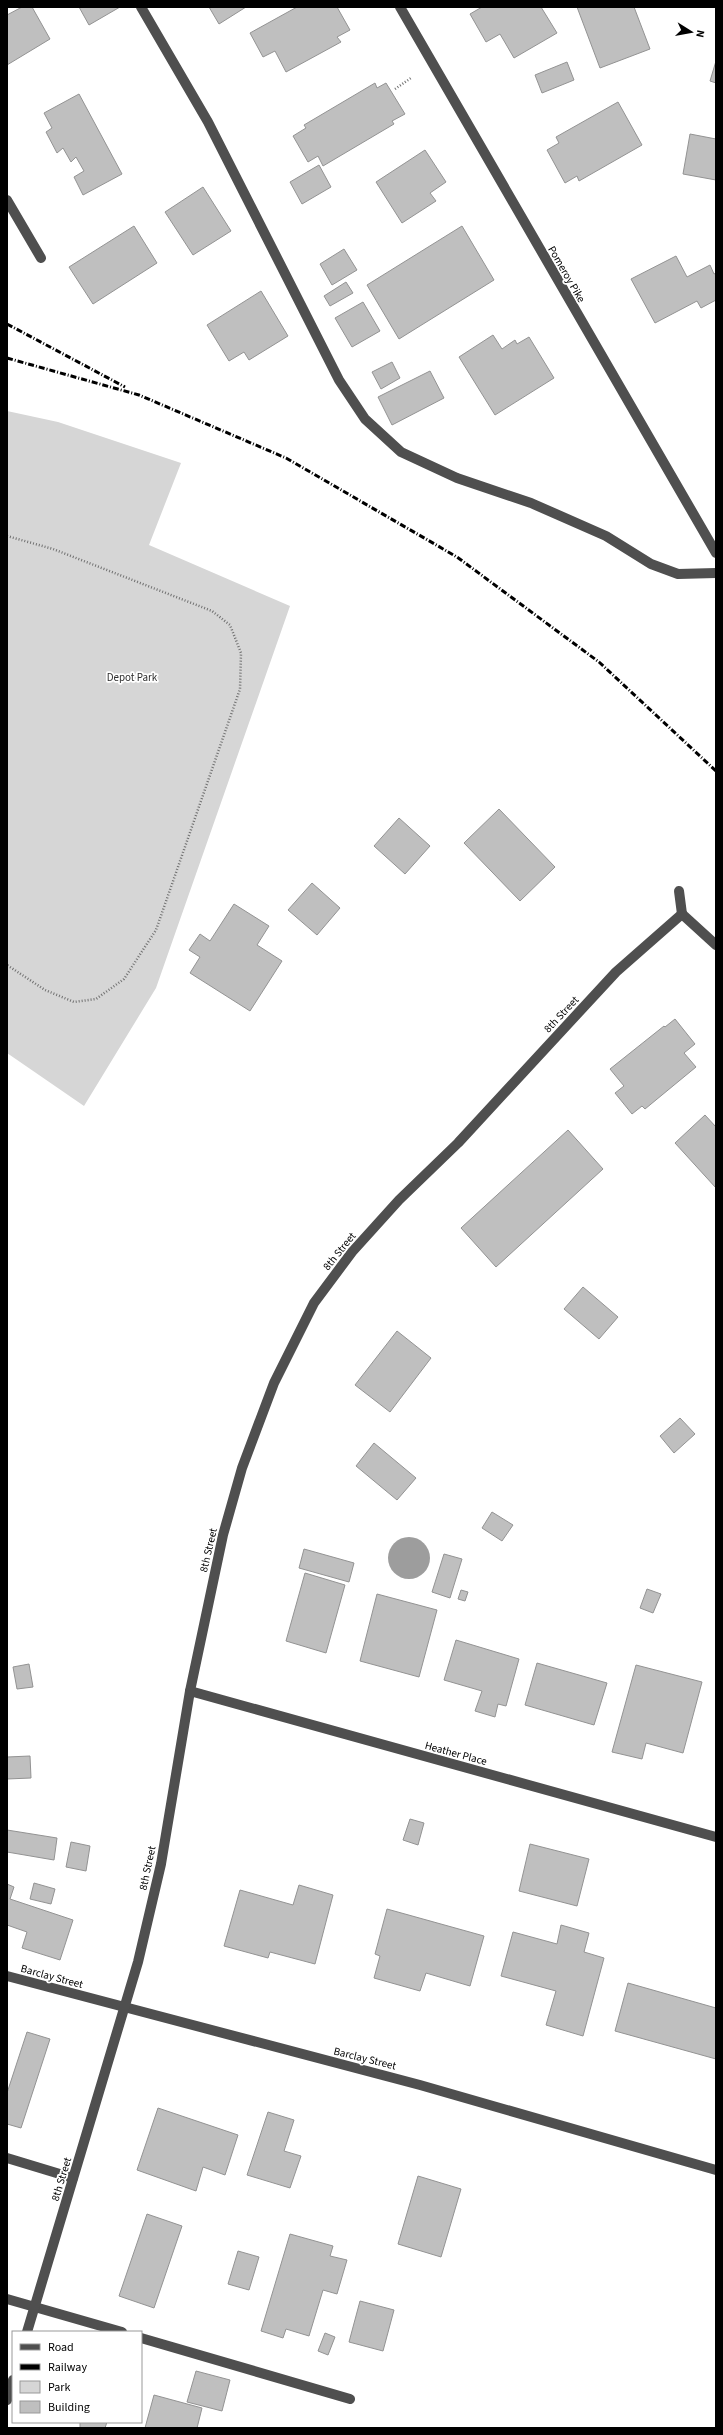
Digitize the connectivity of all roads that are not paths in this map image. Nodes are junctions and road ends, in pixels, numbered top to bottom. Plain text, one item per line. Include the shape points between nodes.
1 (141, 7) edge
2 (400, 7) edge
3 (7, 200) edge
4 (41, 258) dead end
5 (716, 553) edge
6 (716, 573) edge
7 (679, 891) dead end
8 (682, 914) junction
9 (716, 945) edge
10 (190, 1690) junction
11 (716, 1837) edge
12 (7, 1976) edge
13 (124, 2008) junction
14 (7, 2158) edge
15 (716, 2170) edge
16 (73, 2178) junction
17 (7, 2299) edge
18 (35, 2306) junction
19 (27, 2331) edge
20 (119, 2331) edge
21 (142, 2338) edge
22 (12, 2383) edge
23 (350, 2399) dead end
24 (7, 2400) edge

1 - 6 street via 208,122 339,380 365,419 400,452 457,478 531,503 606,536 651,564 678,574
2 - 5 street, Pomeroy Pike
3 - 4 street
7 - 8 street
8 - 9 street
8 - 10 street, 8th Street via 616,972 458,1143 399,1200 352,1252 314,1303 274,1383 242,1468 223,1535
10 - 11 street, Heather Place
10 - 13 street, 8th Street via 161,1864 138,1962
12 - 13 street, Barclay Street
13 - 15 street, Barclay Street via 420,2085
13 - 16 street, 8th Street
14 - 16 street
16 - 18 street, 8th Street
17 - 18 street
18 - 19 street, 8th Street
18 - 20 street
21 - 23 street
22 - 24 street

